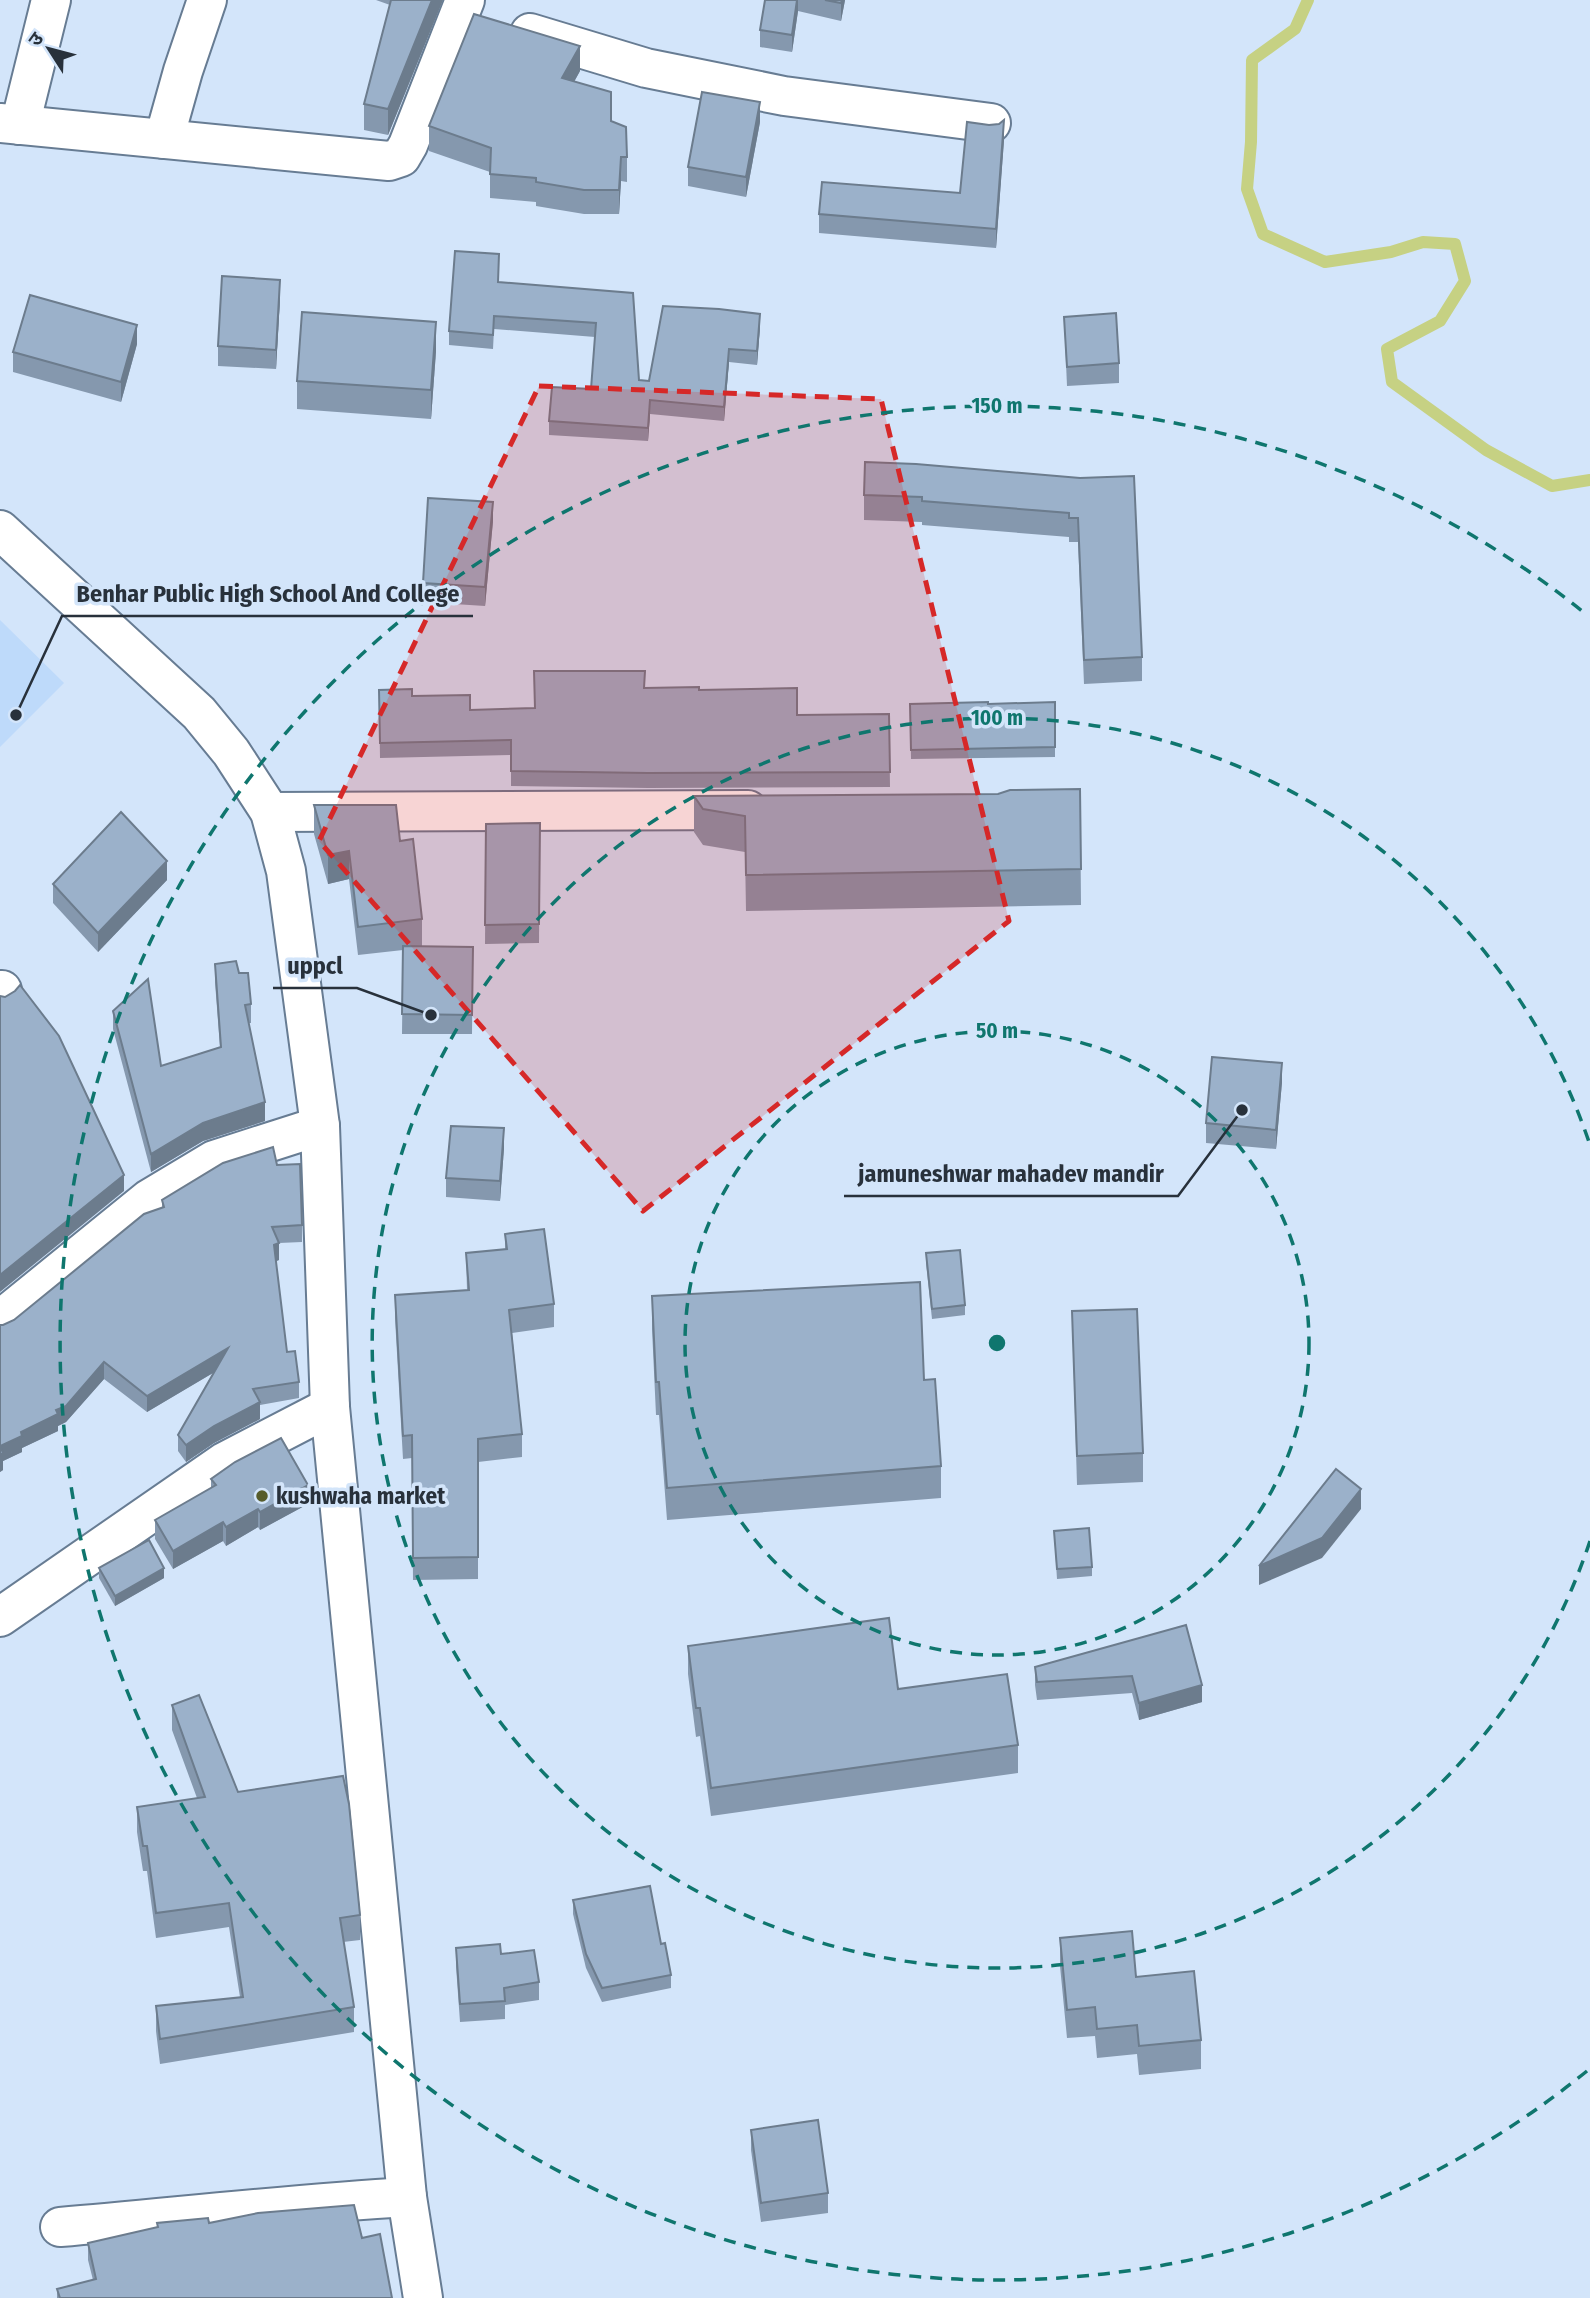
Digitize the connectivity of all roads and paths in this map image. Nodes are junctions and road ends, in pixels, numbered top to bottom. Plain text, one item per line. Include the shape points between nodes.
1 (51, 0) edge
2 (207, 0) edge
3 (462, 6) edge
4 (991, 123) edge
5 (10, 124) edge
6 (164, 139) junction
7 (0, 530) edge
8 (778, 810) edge
9 (270, 812) junction
10 (320, 1126) junction
11 (0, 1320) edge
12 (330, 1407) junction
13 (0, 1616) edge
14 (407, 2197) junction
15 (60, 2227) dead end
16 (423, 2298) edge

1 - 5 street
2 - 6 street
3 - 4 street via 646,68 785,96
3 - 6 street via 401,157 389,161
5 - 6 street
7 - 9 street via 199,713
8 - 9 street
9 - 10 street via 286,871
10 - 11 street via 214,1160 149,1199
10 - 12 street
12 - 13 street via 224,1462
12 - 14 street
14 - 15 street
14 - 16 street

